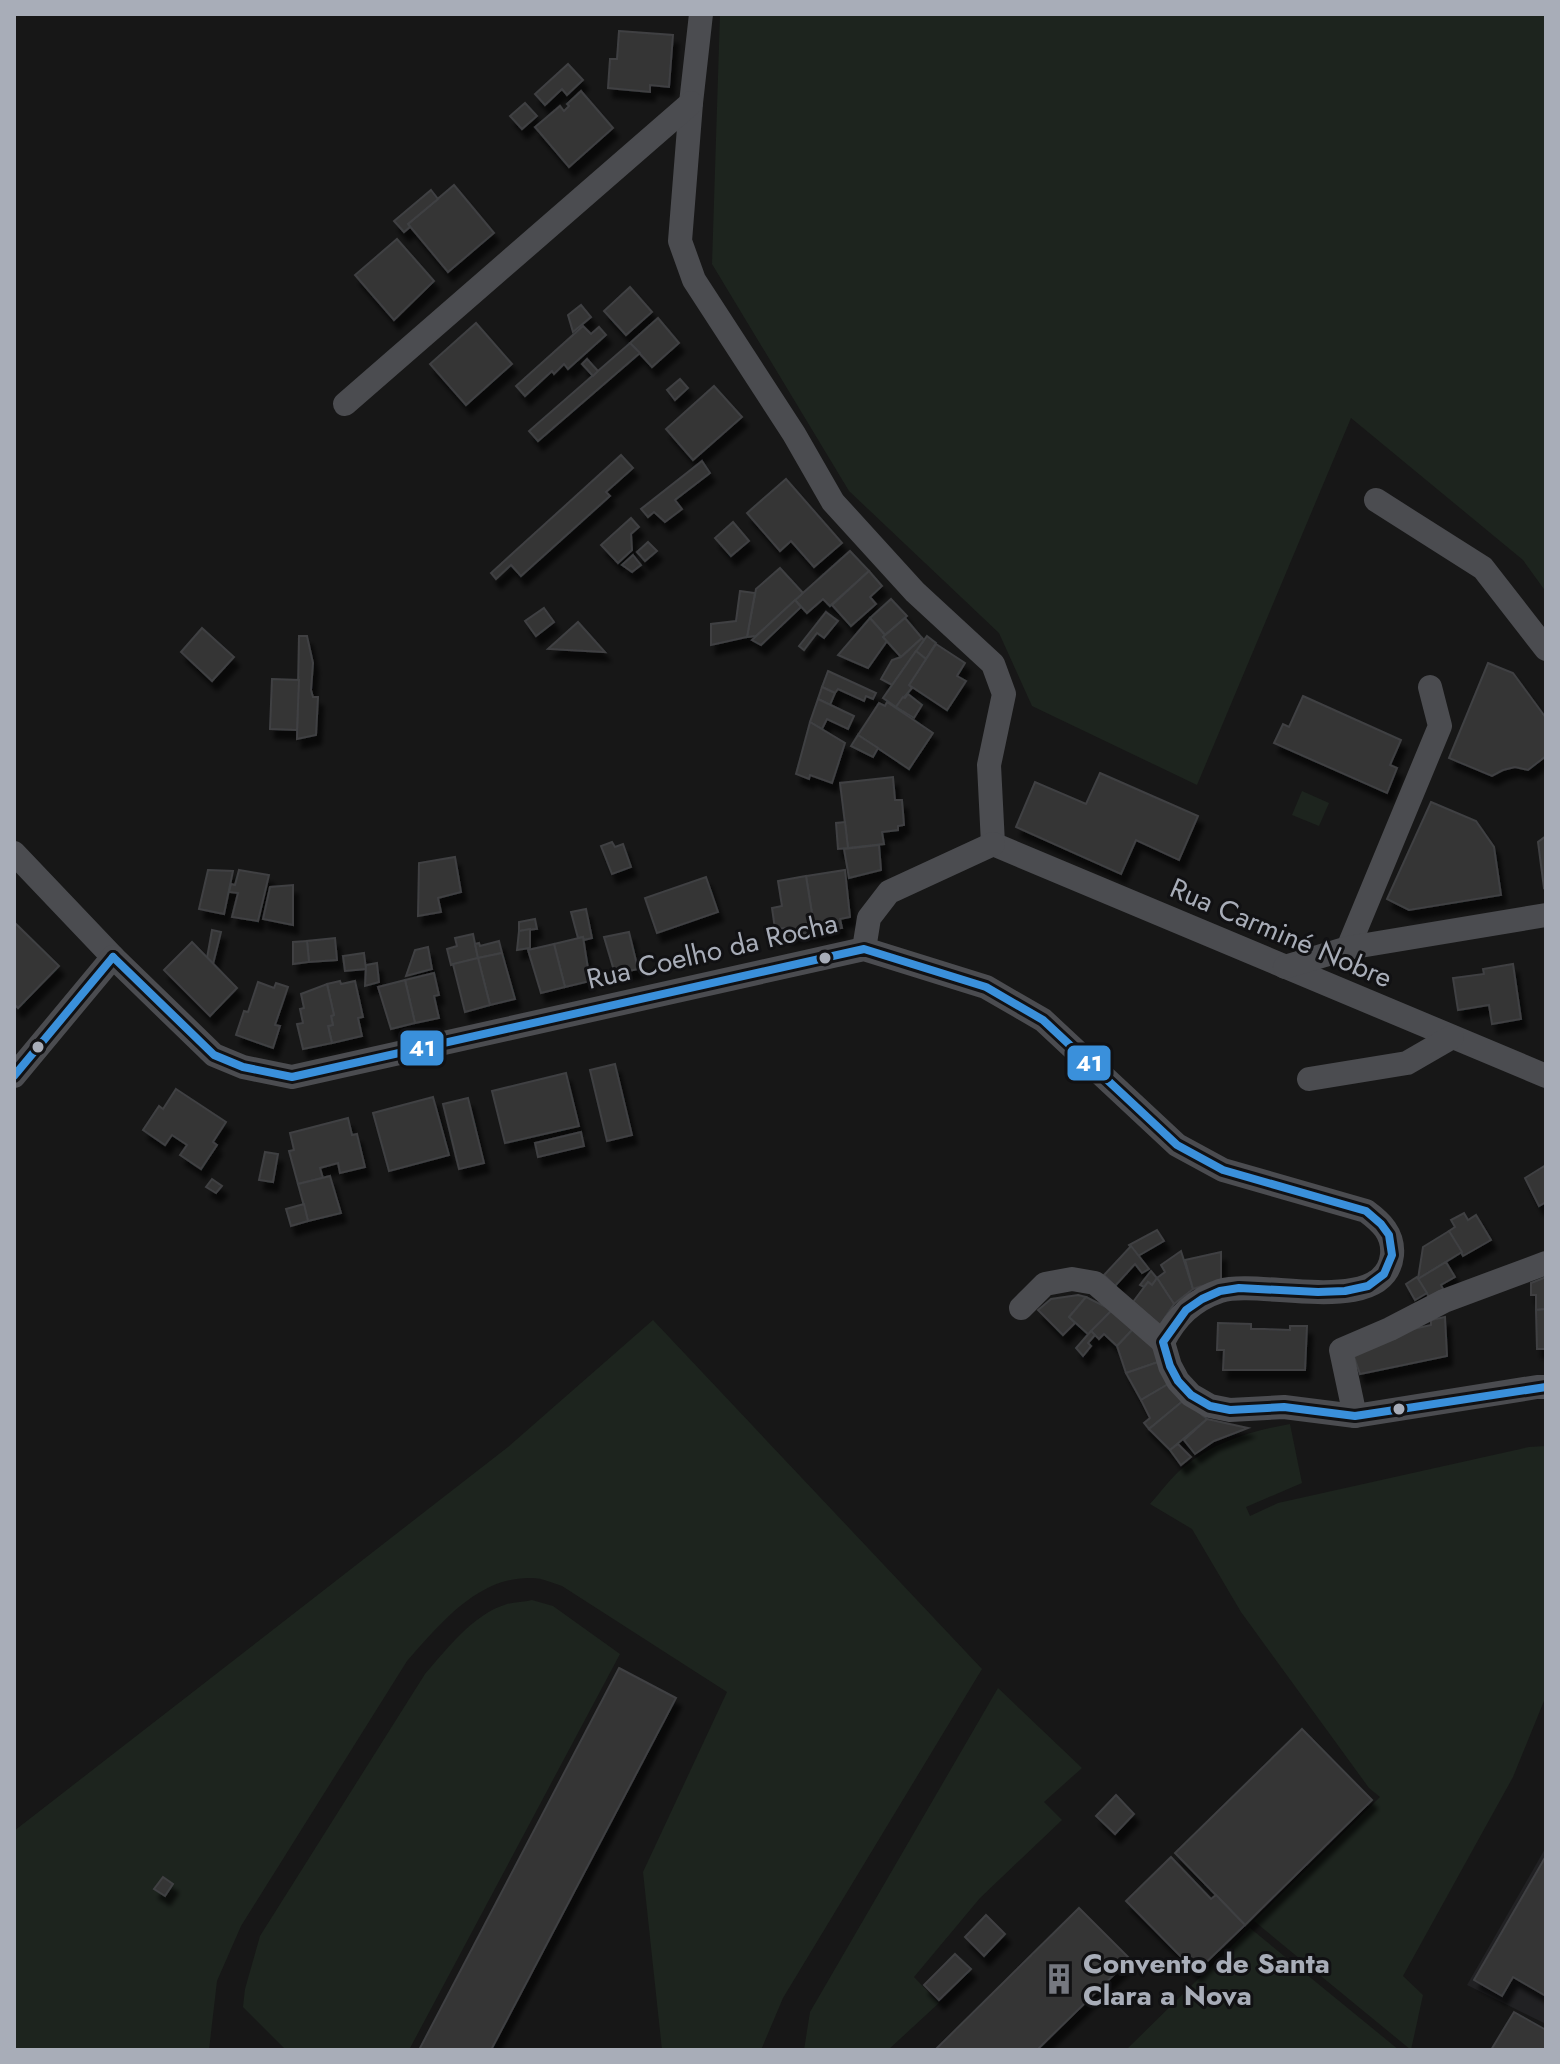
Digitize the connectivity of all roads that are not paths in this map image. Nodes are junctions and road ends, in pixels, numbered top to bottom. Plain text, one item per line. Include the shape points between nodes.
1 (701, 14) edge
2 (691, 103) junction
3 (345, 404) dead end
4 (1376, 500) dead end
5 (1546, 649) edge
6 (1430, 687) dead end
7 (993, 844) junction
8 (14, 853) edge
9 (1546, 915) edge
10 (1348, 948) junction
11 (864, 949) junction
12 (113, 957) junction
13 (1285, 967) junction
14 (1452, 1037) junction
15 (14, 1076) edge
16 (1546, 1076) edge
17 (1309, 1079) dead end
18 (1546, 1263) edge
19 (1021, 1308) dead end
20 (1163, 1342) junction
21 (1546, 1387) edge
22 (1355, 1416) junction

1 - 2 street
2 - 3 street
2 - 7 street via 680,241 694,280 833,502 915,592 993,664 1004,694 989,765
4 - 5 street via 1483,568
6 - 10 street via 1440,726
7 - 11 street via 889,892 869,918
7 - 13 street, Rua Carminé Nobre
8 - 12 street, Rua Coelho da Rocha
9 - 10 street
10 - 13 street
11 - 12 street, Rua Coelho da Rocha via 292,1077 214,1055
11 - 20 street, Rua Coelho da Rocha via 986,987 1043,1020 1177,1145 1223,1170 1366,1211 1391,1238 1387,1270 1372,1286 1346,1291 1224,1289 1186,1309
12 - 15 street
13 - 14 street, Rua Carminé Nobre
14 - 16 street, Rua Carminé Nobre
14 - 17 street via 1407,1063
18 - 22 street via 1444,1301 1341,1350
19 - 20 street via 1045,1284 1072,1279 1095,1283
20 - 22 street via 1178,1381 1210,1406 1284,1407
21 - 22 street

